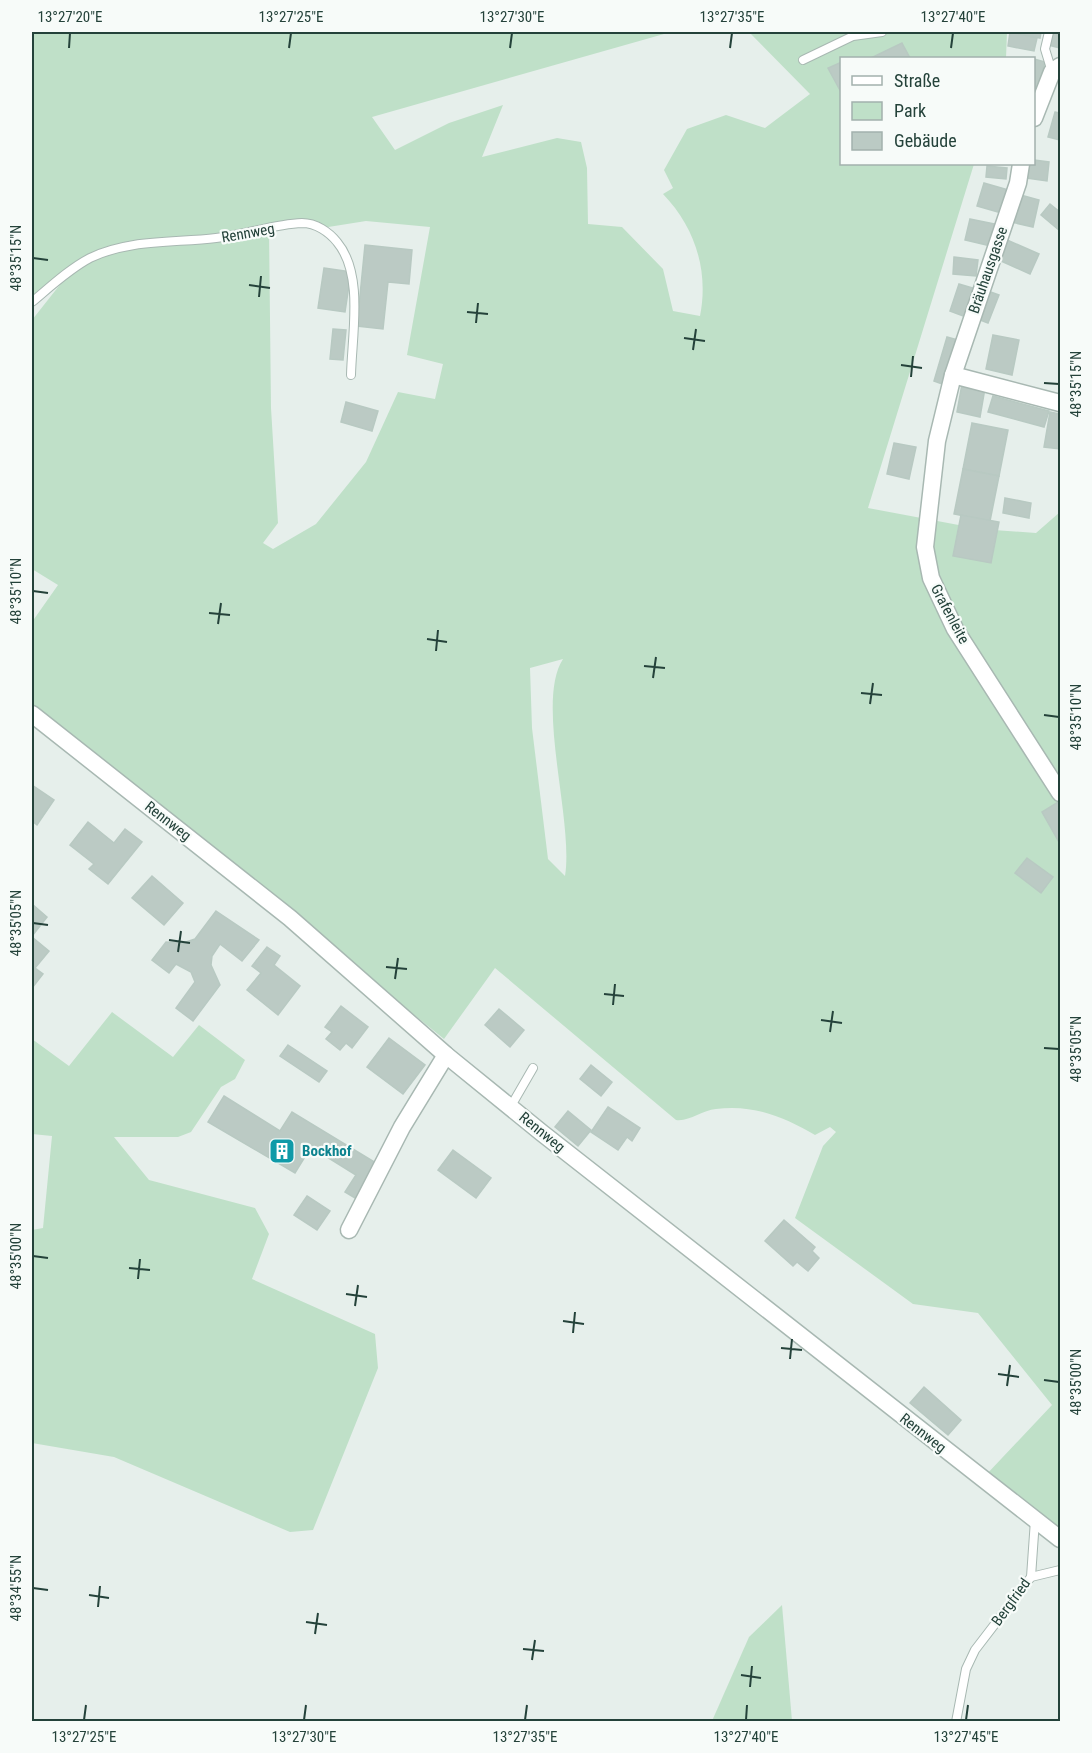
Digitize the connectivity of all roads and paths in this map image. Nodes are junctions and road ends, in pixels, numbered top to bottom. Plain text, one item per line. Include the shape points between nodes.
1 (882, 32) edge
2 (1049, 32) edge
3 (803, 60) dead end
4 (1056, 69) edge
5 (1035, 116) edge
6 (1021, 165) edge
7 (32, 302) edge
8 (351, 375) dead end
9 (953, 375) junction
10 (1060, 403) edge
11 (32, 714) edge
12 (1060, 793) edge
13 (446, 1055) junction
14 (533, 1068) dead end
15 (511, 1106) junction
16 (349, 1230) dead end
17 (1035, 1519) junction
18 (1060, 1539) edge
19 (1060, 1570) edge
20 (1031, 1577) junction
21 (956, 1722) edge

1 - 3 lane via 853,36
2 - 4 lane via 1045,49
4 - 5 street
6 - 9 street, Bräuhausgasse
7 - 8 lane, Rennweg via 72,269 107,252 304,223 324,229 350,262 354,279
9 - 10 street
9 - 12 street, Grafenleite via 938,441 925,547 931,578 955,628
11 - 13 street, Rennweg via 271,903
13 - 15 street, Rennweg
13 - 16 street via 402,1126
14 - 15 lane
15 - 17 street, Rennweg
17 - 18 street, Rennweg
17 - 20 lane, Bergfried
19 - 20 lane
20 - 21 lane, Bergfried via 979,1645 966,1669

